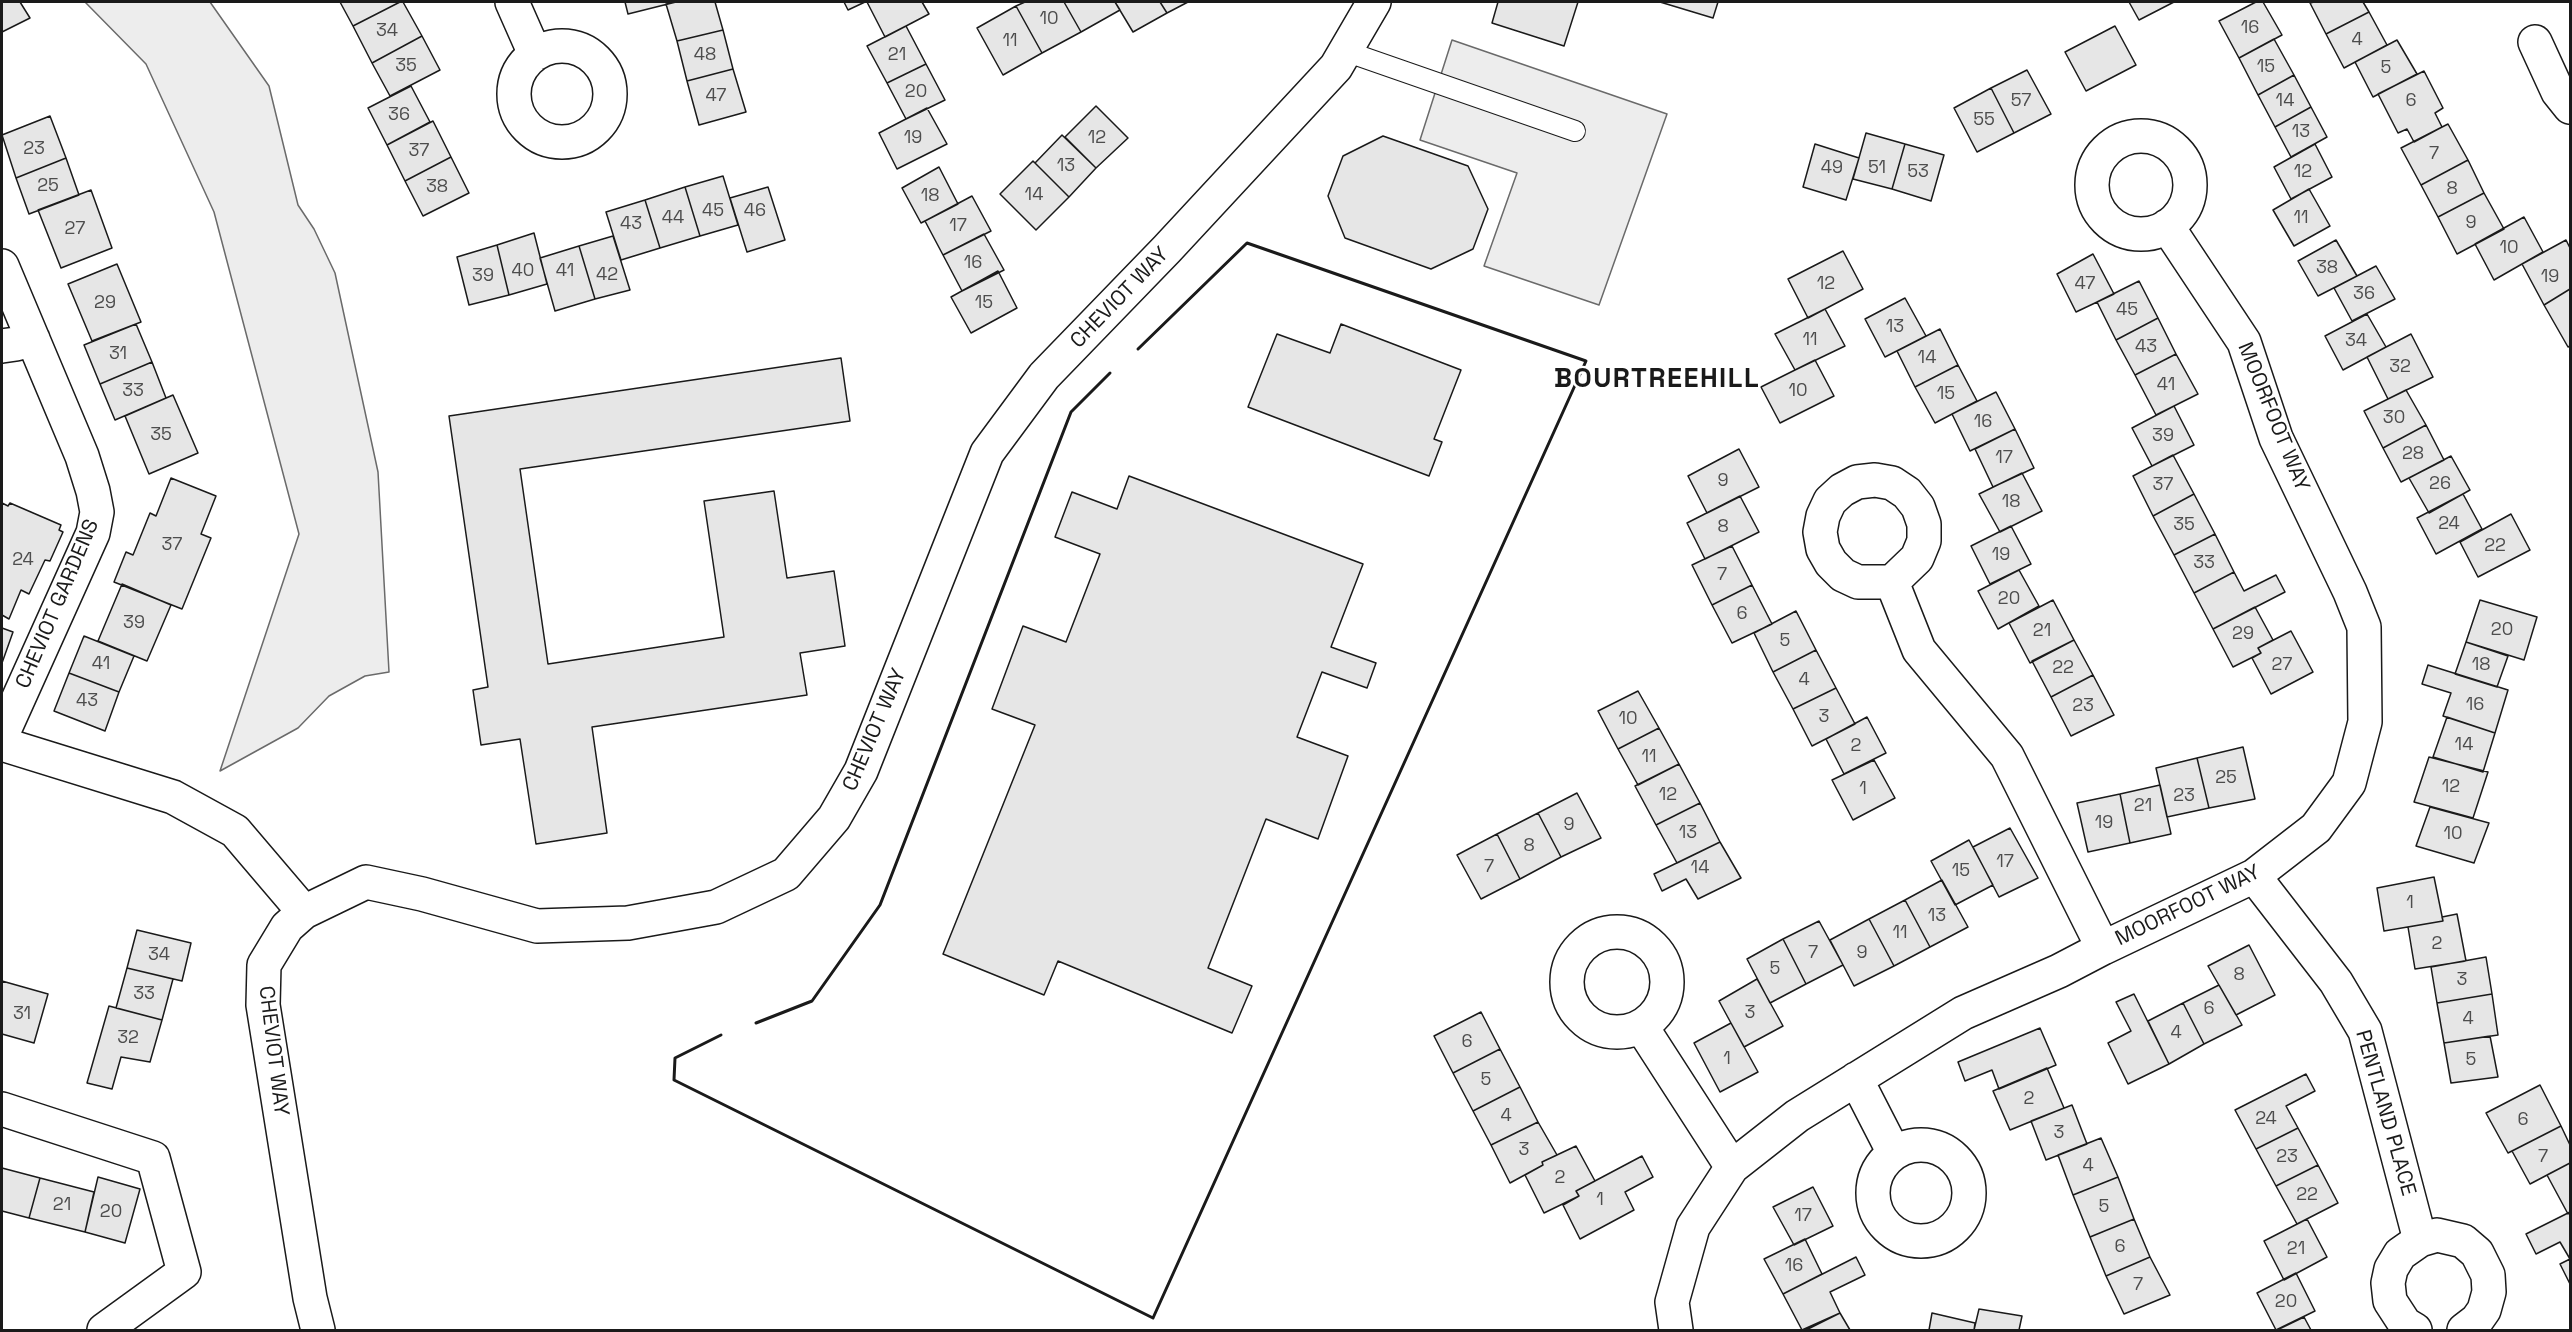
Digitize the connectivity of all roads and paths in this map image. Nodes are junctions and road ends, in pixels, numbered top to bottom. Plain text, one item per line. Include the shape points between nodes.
1 (512, 2) edge
2 (1374, 2) edge
3 (2535, 42) dead end
4 (1345, 51) junction
5 (535, 54) dead end
6 (2571, 107) edge
7 (1575, 131) dead end
8 (2167, 226) dead end
9 (2, 266) edge
10 (33, 339) junction
11 (2, 346) edge
12 (1892, 582) dead end
13 (2, 735) edge
14 (2, 744) edge
15 (2254, 876) junction
16 (304, 912) junction
17 (2103, 948) junction
18 (1641, 1026) dead end
19 (1856, 1079) junction
20 (2, 1109) edge
21 (1894, 1153) dead end
22 (1732, 1167) junction
23 (2420, 1240) junction
24 (104, 1330) edge
25 (318, 1330) edge
26 (1676, 1330) edge
27 (2415, 1330) edge
28 (2464, 1330) edge

1 - 5 street
2 - 4 street, CHEVIOT WAY
3 - 6 street via 2558,92
4 - 7 lane
4 - 16 street, CHEVIOT WAY via 1336,67 1044,376 987,453 861,771 834,818 786,874 716,907 628,923 537,926 366,882
8 - 15 street, MOORFOOT WAY via 2244,342 2277,438 2364,627 2366,722 2349,783 2316,828
9 - 10 street, CHEVIOT GARDENS
10 - 11 street
10 - 13 street, CHEVIOT GARDENS via 82,456 97,512 93,533
12 - 17 street via 1919,650 2007,756
14 - 16 street via 173,797 235,831
15 - 17 street, MOORFOOT WAY
15 - 23 street, PENTLAND PLACE via 2336,982 2365,1031
16 - 25 street, CHEVIOT WAY via 287,927 264,965 263,1005
17 - 19 street, MOORFOOT WAY via 1963,1013
18 - 22 street
19 - 21 street
19 - 22 street, MOORFOOT WAY via 1797,1116
20 - 24 street via 153,1158 184,1272
22 - 26 street, MOORFOOT WAY via 1693,1227 1672,1302
23 - 27 street via 2400,1254 2388,1283 2394,1310
23 - 28 street via 2437,1235 2463,1241 2477,1253 2488,1275 2484,1310

